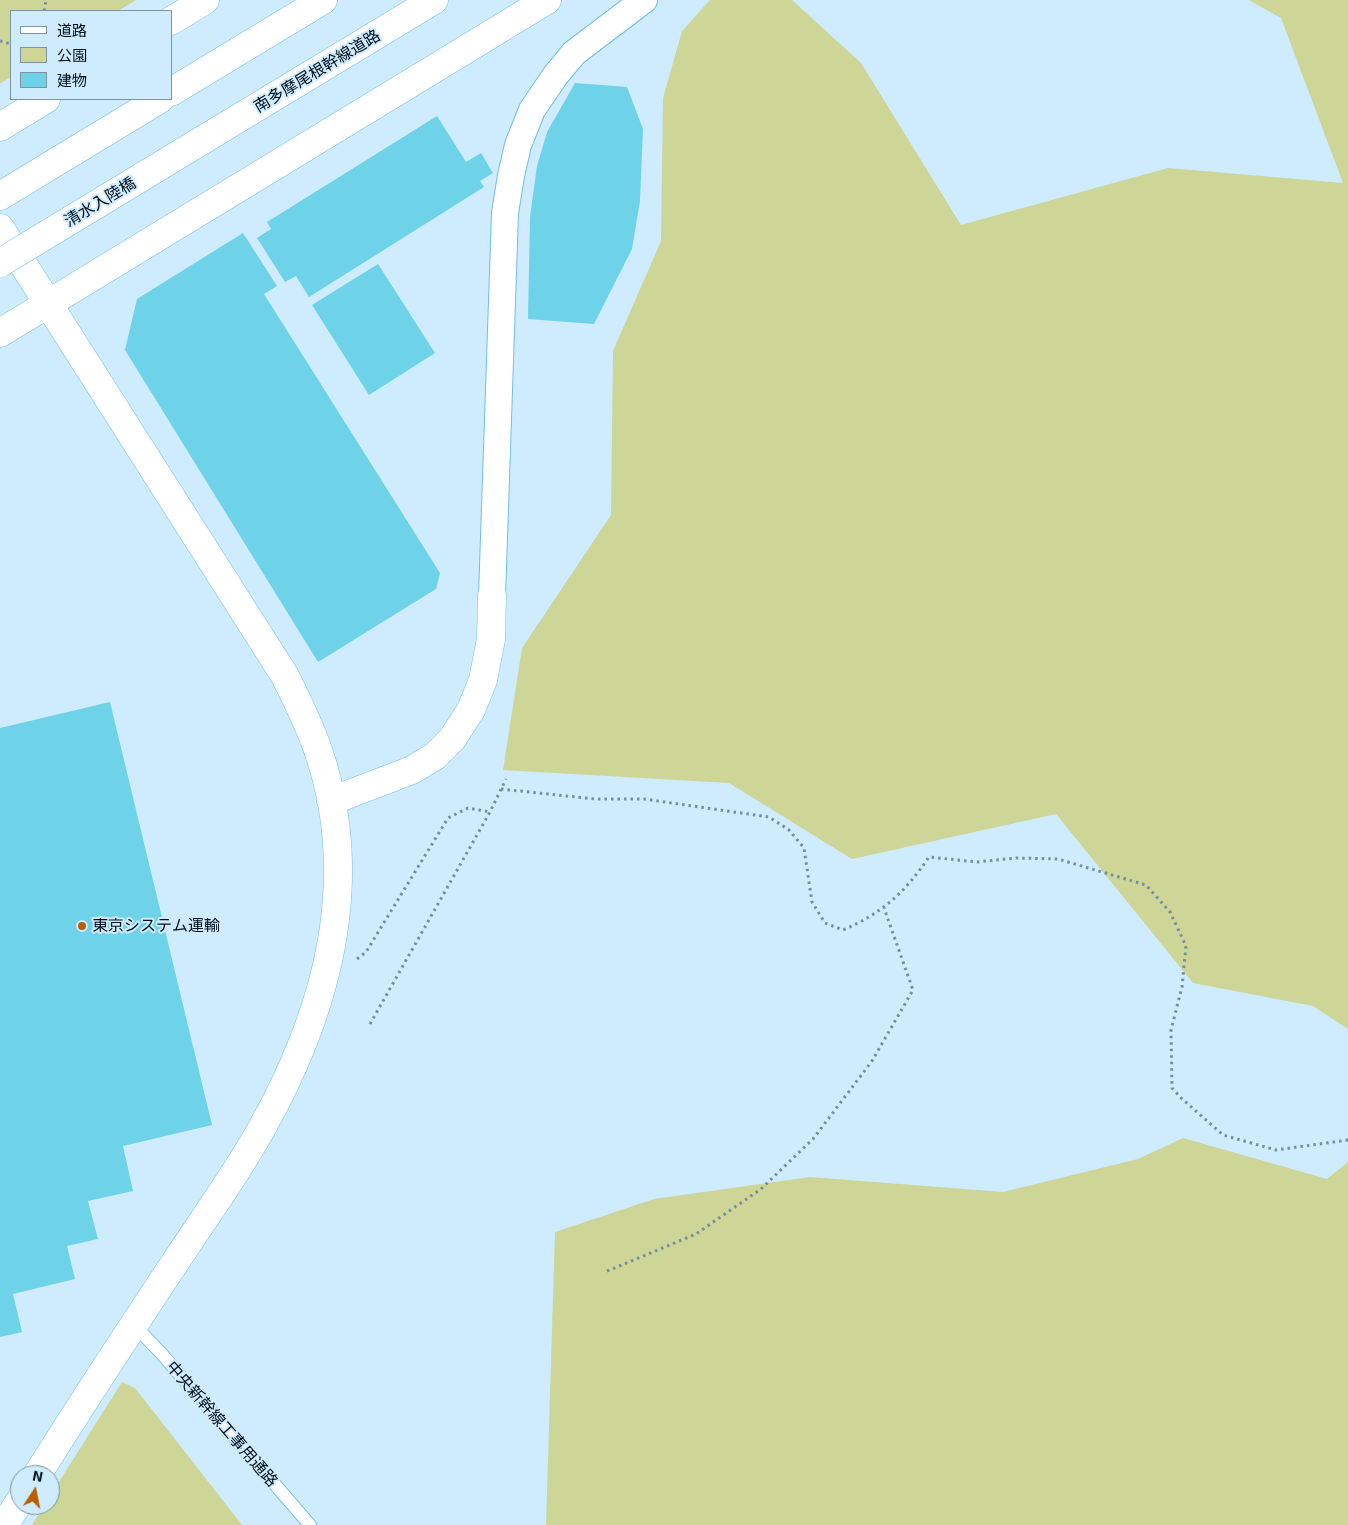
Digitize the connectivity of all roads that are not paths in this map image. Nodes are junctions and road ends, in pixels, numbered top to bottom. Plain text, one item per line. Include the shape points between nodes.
1 (205, 0) edge
2 (323, 0) edge
3 (434, 0) edge
4 (547, 0) edge
5 (644, 0) edge
6 (172, 20) edge
7 (172, 91) edge
8 (44, 100) edge
9 (158, 100) edge
10 (0, 127) edge
11 (201, 141) joint
12 (0, 196) edge
13 (0, 228) edge
14 (0, 264) edge
15 (48, 304) junction
16 (0, 333) edge
17 (492, 596) joint
18 (332, 801) junction
19 (133, 1324) junction
20 (42, 1465) edge
21 (310, 1525) edge

1 - 6 main road
2 - 7 main road
3 - 11 main road, 南多摩尾根幹線道路
4 - 15 main road
5 - 17 street via 574,53 532,110 516,152 505,213
8 - 10 main road
9 - 12 main road
11 - 14 main road, 清水入陸橋, bridge
13 - 15 main road
15 - 16 main road
15 - 18 main road via 285,676 318,751
17 - 18 main road via 491,639 483,680 472,710 452,738 435,756 412,770
18 - 19 main road via 338,842 338,901 323,986 306,1036 269,1116
19 - 20 main road
19 - 21 lane, 中央新幹線工事用通路

